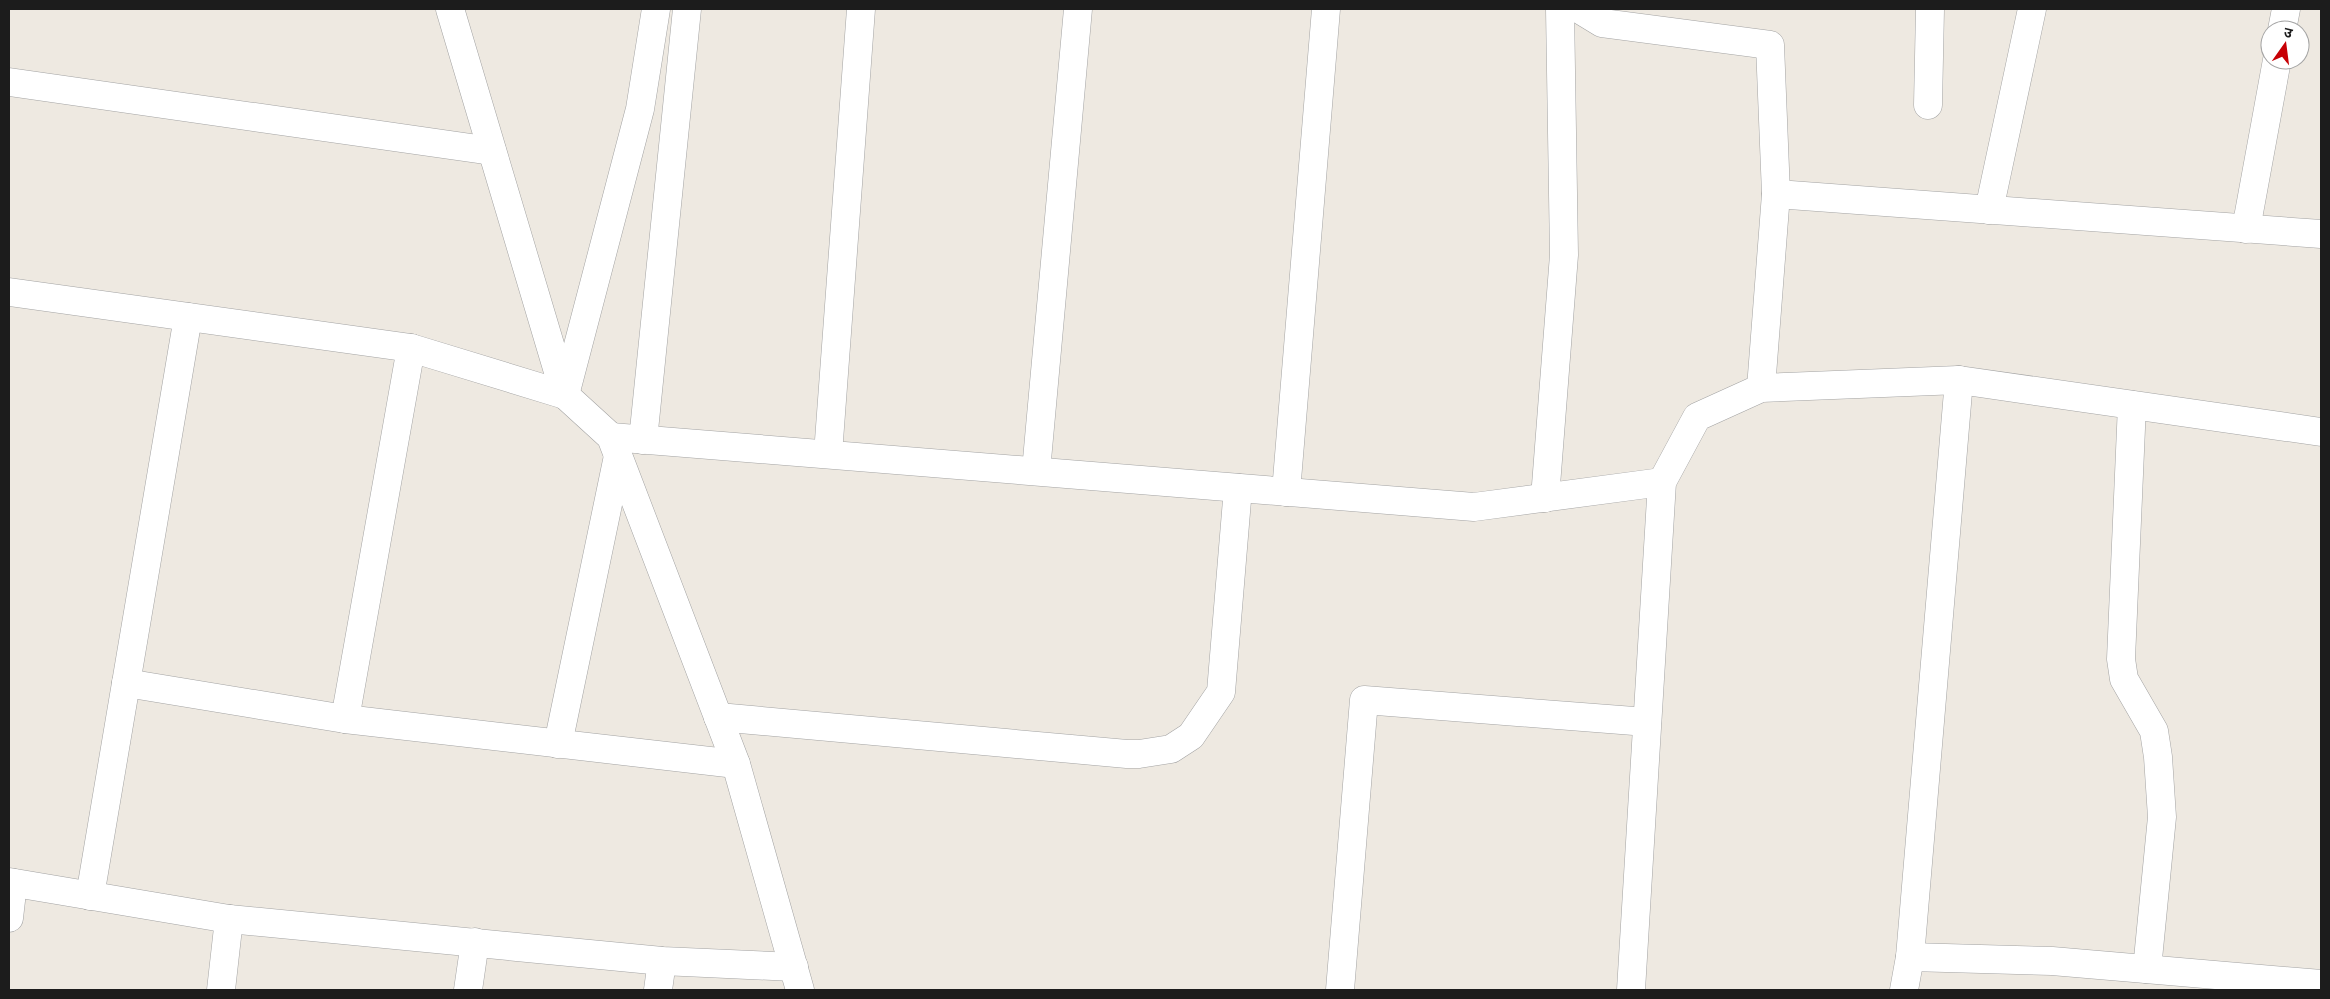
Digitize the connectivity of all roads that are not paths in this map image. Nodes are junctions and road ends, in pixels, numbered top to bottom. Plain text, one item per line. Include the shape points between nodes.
1 (450, 9) edge
2 (656, 9) edge
3 (687, 9) edge
4 (861, 9) edge
5 (1078, 9) edge
6 (1326, 9) edge
7 (1560, 9) edge
8 (1579, 9) edge
9 (1930, 9) edge
10 (2032, 9) edge
11 (2275, 70) edge
12 (9, 82) edge
13 (1928, 105) dead end
14 (492, 151) junction
15 (1776, 194) junction
16 (1990, 210) junction
17 (2246, 229) junction
18 (2321, 234) edge
19 (9, 292) edge
20 (188, 317) junction
21 (410, 348) junction
22 (1959, 380) junction
23 (1761, 388) junction
24 (565, 395) junction
25 (2132, 405) junction
26 (2321, 432) edge
27 (643, 440) junction
28 (615, 447) junction
29 (828, 454) junction
30 (1036, 471) junction
31 (1662, 482) junction
32 (1238, 488) junction
33 (1286, 492) junction
34 (1545, 498) junction
35 (126, 683) junction
36 (718, 717) junction
37 (345, 719) junction
38 (1647, 722) junction
39 (558, 744) junction
40 (736, 764) junction
41 (11, 882) edge
42 (90, 896) junction
43 (9, 918) edge
44 (229, 919) junction
45 (475, 942) junction
46 (1910, 957) junction
47 (662, 961) junction
48 (2147, 969) junction
49 (797, 978) edge
50 (2253, 984) edge
51 (2321, 984) edge
52 (221, 990) edge
53 (468, 990) edge
54 (658, 990) edge
55 (1340, 990) edge
56 (1631, 990) edge
57 (1904, 990) edge

1 - 14 street
2 - 24 street via 640,110
3 - 27 street
4 - 29 street
5 - 30 street
6 - 33 street
7 - 34 street via 1564,255
8 - 15 street via 1602,23 1770,45
9 - 13 street
10 - 16 street
11 - 17 street
12 - 14 street
14 - 24 street
15 - 16 street
15 - 23 street
16 - 17 street
17 - 18 street
19 - 20 street
20 - 21 street
20 - 35 street
21 - 24 street
21 - 37 street
22 - 23 street
22 - 25 street
22 - 46 street
23 - 31 street via 1697,417
24 - 28 street
25 - 26 street
25 - 48 street via 2121,659 2124,679 2154,731 2162,818
27 - 28 street
27 - 29 street
28 - 36 street
28 - 39 street
29 - 30 street
30 - 32 street
31 - 34 street
31 - 38 street
32 - 33 street
32 - 36 street via 1221,692 1191,736 1171,749 1127,754
33 - 34 street via 1474,507
35 - 37 street
35 - 42 street
36 - 40 street
37 - 39 street
38 - 55 street via 1364,700
38 - 56 street
39 - 40 street
40 - 49 street
41 - 42 street
41 - 43 street
42 - 44 street
44 - 45 street
44 - 52 street
45 - 47 street
45 - 53 street
46 - 48 street via 2052,961
46 - 57 street
47 - 49 street
47 - 54 street
48 - 50 street
50 - 51 street

